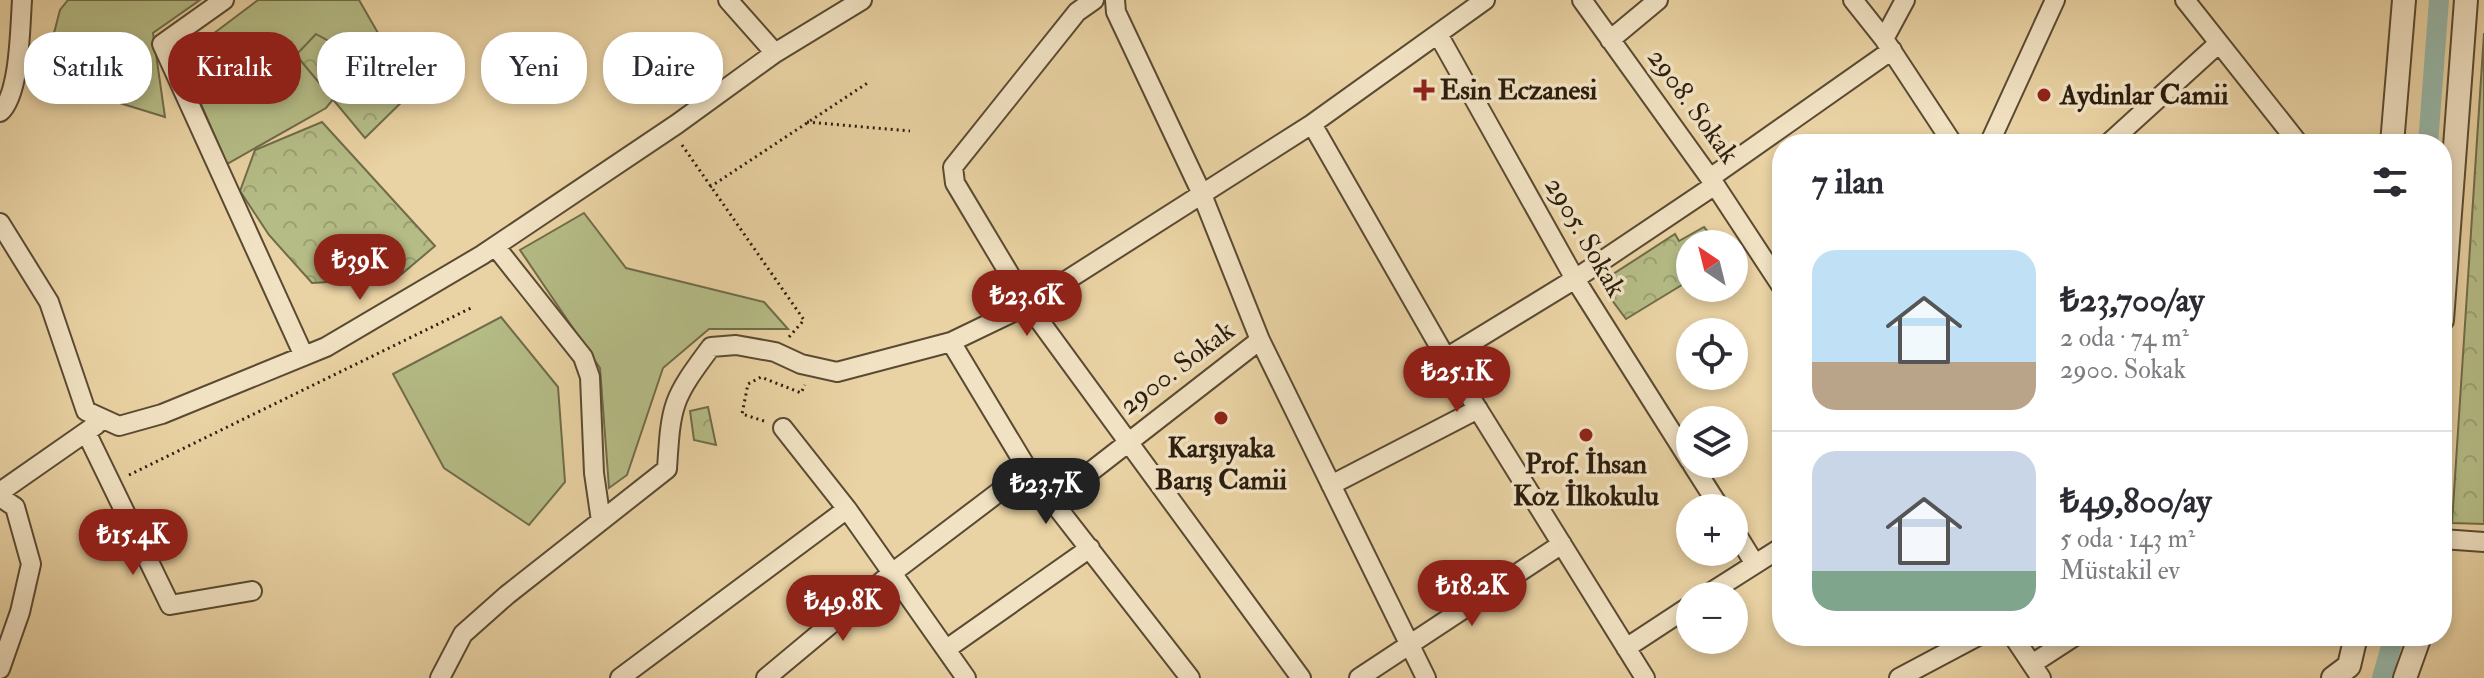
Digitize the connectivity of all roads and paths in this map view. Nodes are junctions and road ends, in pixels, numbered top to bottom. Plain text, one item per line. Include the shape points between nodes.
1 (22, 0) edge
2 (224, 0) edge
3 (728, 0) edge
4 (862, 0) edge
5 (1094, 0) edge
6 (1115, 0) edge
7 (1485, 0) edge
8 (1582, 0) edge
9 (1658, 0) edge
10 (1853, 0) edge
11 (1905, 0) edge
12 (2055, 0) edge
13 (2185, 0) edge
14 (2466, 0) edge
15 (2402, 2) edge
16 (1439, 36) junction
17 (1610, 40) junction
18 (2219, 43) junction
19 (1888, 45) junction
20 (775, 53) junction
21 (869, 82) dead end
22 (0, 112) edge
23 (807, 122) junction
24 (1312, 124) junction
25 (671, 128) junction
26 (910, 131) dead end
27 (1774, 134) edge
28 (1946, 134) edge
29 (1994, 134) edge
30 (2126, 134) edge
31 (2291, 134) edge
32 (2393, 134) edge
33 (1772, 136) edge
34 (1713, 182) junction
35 (710, 187) junction
36 (2452, 187) edge
37 (1201, 192) junction
38 (0, 223) edge
39 (495, 246) junction
40 (1772, 272) edge
41 (1575, 279) junction
42 (1028, 305) junction
43 (471, 308) dead end
44 (1260, 340) junction
45 (951, 342) junction
46 (775, 352) junction
47 (304, 356) junction
48 (1446, 358) junction
49 (815, 367) junction
50 (1478, 409) junction
51 (105, 419) junction
52 (783, 428) joint
53 (86, 432) junction
54 (1676, 438) edge
55 (1128, 440) junction
56 (1028, 470) junction
57 (111, 483) junction
58 (1331, 485) junction
59 (5, 499) edge
60 (1053, 501) junction
61 (847, 509) junction
62 (601, 521) junction
63 (2452, 540) edge
64 (2484, 542) edge
65 (1562, 544) junction
66 (1090, 548) junction
67 (1748, 553) edge
68 (1772, 553) edge
69 (1755, 564) junction
70 (892, 573) junction
71 (1727, 582) edge
72 (252, 591) dead end
73 (1676, 615) edge
74 (1409, 644) junction
75 (1959, 646) edge
76 (2020, 646) edge
77 (2064, 646) edge
78 (2354, 646) edge
79 (2416, 646) edge
80 (948, 648) junction
81 (1626, 648) junction
82 (0, 669) edge
83 (2036, 671) edge
84 (440, 678) edge
85 (620, 678) edge
86 (766, 678) edge
87 (966, 678) edge
88 (1190, 678) edge
89 (1301, 678) edge
90 (1359, 678) edge
91 (1426, 678) edge
92 (1645, 678) edge
93 (1899, 678) edge
94 (2333, 678) edge
95 (2405, 678) edge

1 - 22 street via 16,70
2 - 47 street via 162,44
3 - 20 street
4 - 20 street
5 - 42 street via 1077,12 953,167 955,183
6 - 37 street
7 - 16 street
8 - 17 street, 2908. Sokak
9 - 17 street
10 - 19 street
11 - 19 street
12 - 29 street
13 - 18 street
14 - 36 street
15 - 32 street
16 - 24 street
16 - 41 street, 2905. Sokak
17 - 34 street, 2908. Sokak
18 - 30 street
18 - 31 street
19 - 27 street
19 - 28 street
20 - 25 street
21 - 23 path
23 - 26 path
23 - 35 path
24 - 37 street
24 - 48 street
25 - 35 path
25 - 39 street
33 - 34 street
34 - 40 street, 2908. Sokak
34 - 41 street
35 - 46 path via 804,320
37 - 42 street
37 - 44 street
38 - 51 street via 49,302 86,411
39 - 47 street
39 - 62 street via 583,357 590,377
41 - 48 street
41 - 54 street, 2905. Sokak
42 - 45 street
42 - 55 street
43 - 57 path
44 - 55 street, 2900. Sokak
44 - 58 street
45 - 49 street via 837,372
45 - 56 street
46 - 49 street
46 - 62 street via 711,347 680,388 670,412 667,469
47 - 51 street via 162,414 119,426
48 - 50 street
49 - 52 path via 801,393 761,377 748,384 742,414
50 - 58 street
50 - 65 street
51 - 53 street
52 - 61 street
53 - 57 street
53 - 59 street
55 - 60 street, 2900. Sokak
55 - 89 street
56 - 60 street
56 - 70 street
57 - 72 street via 170,605
58 - 74 street
59 - 82 street via 31,564
60 - 66 street
61 - 70 street
61 - 85 street
62 - 84 street via 463,634
63 - 64 street
65 - 74 street
65 - 81 street
66 - 80 street
66 - 88 street
67 - 69 street
68 - 69 street
69 - 71 street
70 - 80 street
70 - 86 street
73 - 81 street
74 - 90 street
74 - 91 street
75 - 93 street
76 - 83 street
77 - 83 street
78 - 94 street via 2349,666
79 - 95 street
80 - 87 street
81 - 92 street

